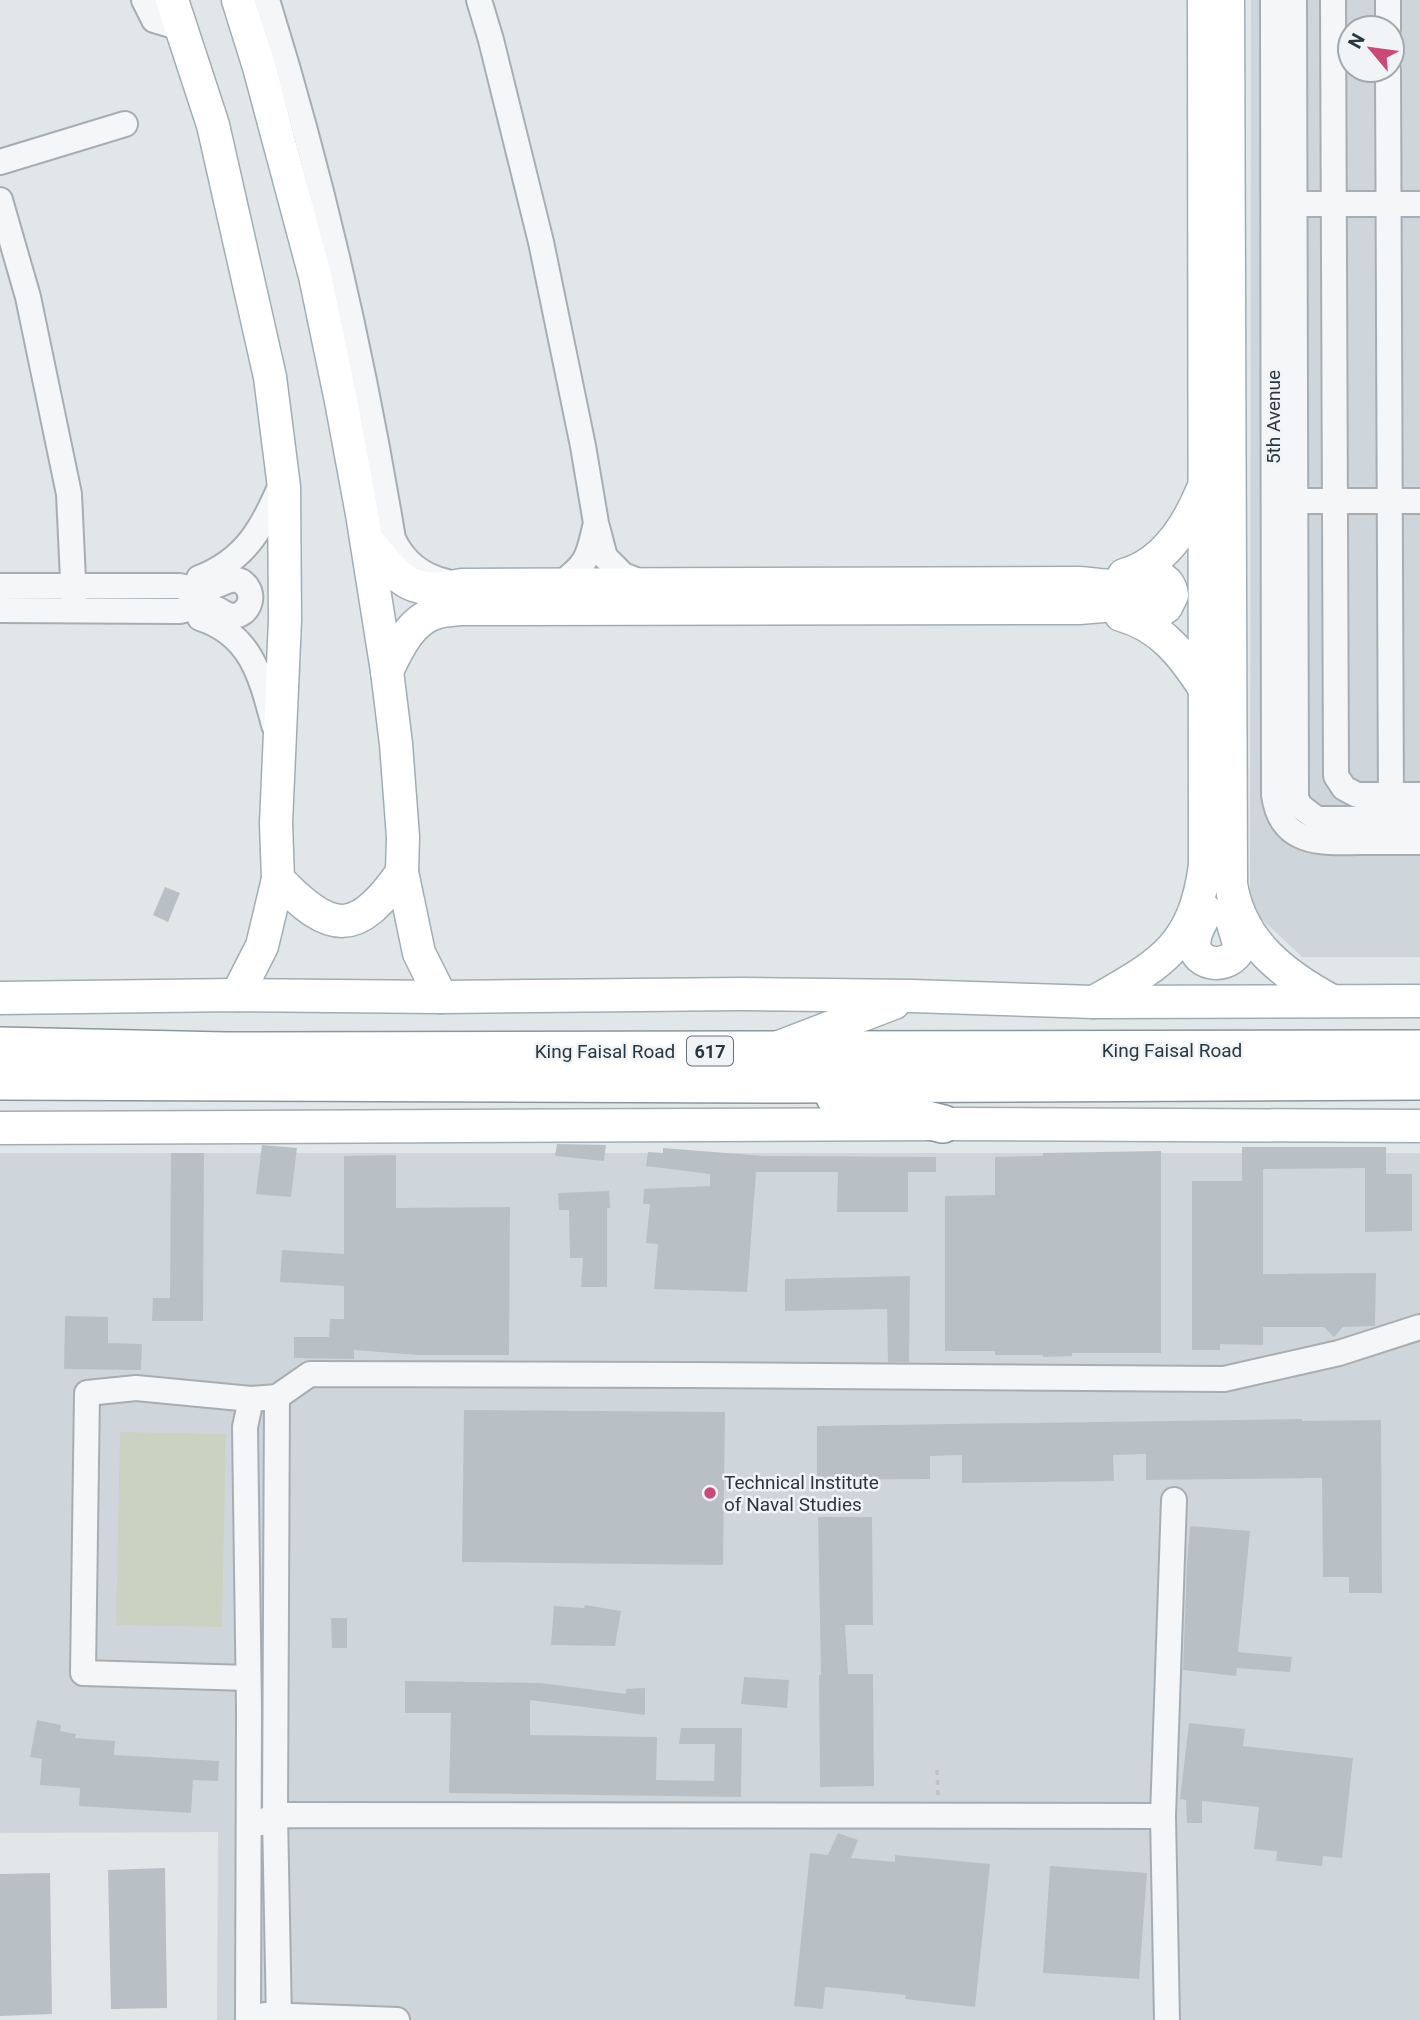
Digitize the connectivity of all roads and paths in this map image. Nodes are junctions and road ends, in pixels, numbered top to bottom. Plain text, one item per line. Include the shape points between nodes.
1 (144, 0) edge
2 (237, 0) edge
3 (267, 0) edge
4 (479, 0) edge
5 (1204, 0) edge
6 (1228, 0) edge
7 (1273, 0) edge
8 (1294, 0) edge
9 (1333, 0) edge
10 (176, 14) edge
11 (1388, 84) edge
12 (125, 124) dead end
13 (0, 162) edge
14 (0, 200) edge
15 (1295, 204) junction
16 (1334, 204) junction
17 (1389, 204) junction
18 (1420, 204) edge
19 (283, 480) junction
20 (1204, 486) junction
21 (1295, 500) junction
22 (1335, 501) junction
23 (1390, 501) junction
24 (1420, 501) edge
25 (596, 523) junction
26 (366, 540) junction
27 (646, 584) junction
28 (461, 585) junction
29 (559, 585) junction
30 (0, 586) edge
31 (73, 586) junction
32 (179, 586) junction
33 (1079, 595) junction
34 (0, 610) edge
35 (75, 611) junction
36 (180, 611) junction
37 (387, 671) junction
38 (1205, 689) junction
39 (281, 750) junction
40 (1420, 795) edge
41 (1391, 819) junction
42 (1420, 819) edge
43 (1420, 842) edge
44 (1217, 865) junction
45 (402, 872) junction
46 (278, 879) junction
47 (237, 995) junction
48 (912, 996) junction
49 (441, 997) junction
50 (0, 999) edge
51 (1094, 1002) junction
52 (1334, 1002) junction
53 (1420, 1002) edge
54 (0, 1046) edge
55 (1420, 1049) edge
56 (770, 1051) junction
57 (0, 1081) edge
58 (1420, 1081) edge
59 (794, 1084) junction
60 (943, 1124) junction
61 (1420, 1126) edge
62 (0, 1128) edge
63 (1420, 1327) edge
64 (277, 1397) junction
65 (251, 1399) junction
66 (1174, 1500) dead end
67 (248, 1678) junction
68 (275, 1815) junction
69 (1163, 1816) junction
70 (248, 1830) junction
71 (248, 2017) edge
72 (279, 2019) edge
73 (397, 2020) edge
74 (1167, 2020) edge

1 - 10 street via 155,20
2 - 26 main road via 315,276
3 - 28 street via 343,283 393,539 401,554 430,578
4 - 25 street via 541,242
5 - 20 main road
6 - 44 main road
7 - 41 street, 5th Avenue via 1276,809 1290,829 1320,843
8 - 15 street, 5th Avenue
9 - 16 street
10 - 19 main road via 213,125 270,377
11 - 17 street
12 - 13 street
14 - 31 street via 28,298 69,494
15 - 16 street
15 - 21 street, 5th Avenue
16 - 17 street
16 - 22 street
17 - 18 street
17 - 23 street
19 - 32 street via 248,546 215,572
19 - 39 main road
20 - 33 main road via 1185,526 1155,560
20 - 38 main road
21 - 22 street
21 - 41 street, 5th Avenue via 1296,797 1317,820
22 - 23 street
22 - 41 street via 1336,776 1344,788
23 - 24 street
23 - 41 street
25 - 27 street via 613,566 622,575
25 - 29 street via 589,555
26 - 28 main road via 391,570 419,588
26 - 37 main road
27 - 29 main road
27 - 33 main road
28 - 29 main road
30 - 31 street
31 - 32 street
31 - 35 street
32 - 36 street
32 - 36 street via 201,590 236,580 243,582 251,597 249,606 233,616 213,608
33 - 37 main road via 461,609 437,612 420,622 405,635
33 - 38 main road via 1150,626 1175,648
34 - 35 street
35 - 36 street
36 - 39 street via 214,623 246,651 262,678
37 - 45 main road via 403,836
38 - 44 main road
39 - 46 main road
40 - 41 street
41 - 42 street
41 - 43 street
44 - 51 main road via 1176,945 1164,959
44 - 52 main road via 1231,884 1255,944 1300,984
45 - 46 main road via 368,913 349,921 318,915
45 - 49 main road via 419,953
46 - 47 main road via 262,946
47 - 49 main road
47 - 50 main road
48 - 49 main road
48 - 51 main road
48 - 56 main road
51 - 52 main road
52 - 53 main road
54 - 56 highway, King Faisal Road / 617 via 225,1051
55 - 56 highway, King Faisal Road / 617
57 - 59 highway, King Faisal Road / 617
58 - 59 highway, King Faisal Road / 617
59 - 60 highway
60 - 61 main road
60 - 62 main road
63 - 64 street via 1339,1353 1224,1379 310,1374
64 - 65 street
64 - 68 street
65 - 67 street via 245,1427
65 - 67 street via 135,1388 88,1393 83,1673
66 - 69 street
67 - 70 street
68 - 69 street
68 - 70 street
68 - 72 street
69 - 74 street
70 - 71 street
71 - 72 street
72 - 73 street

